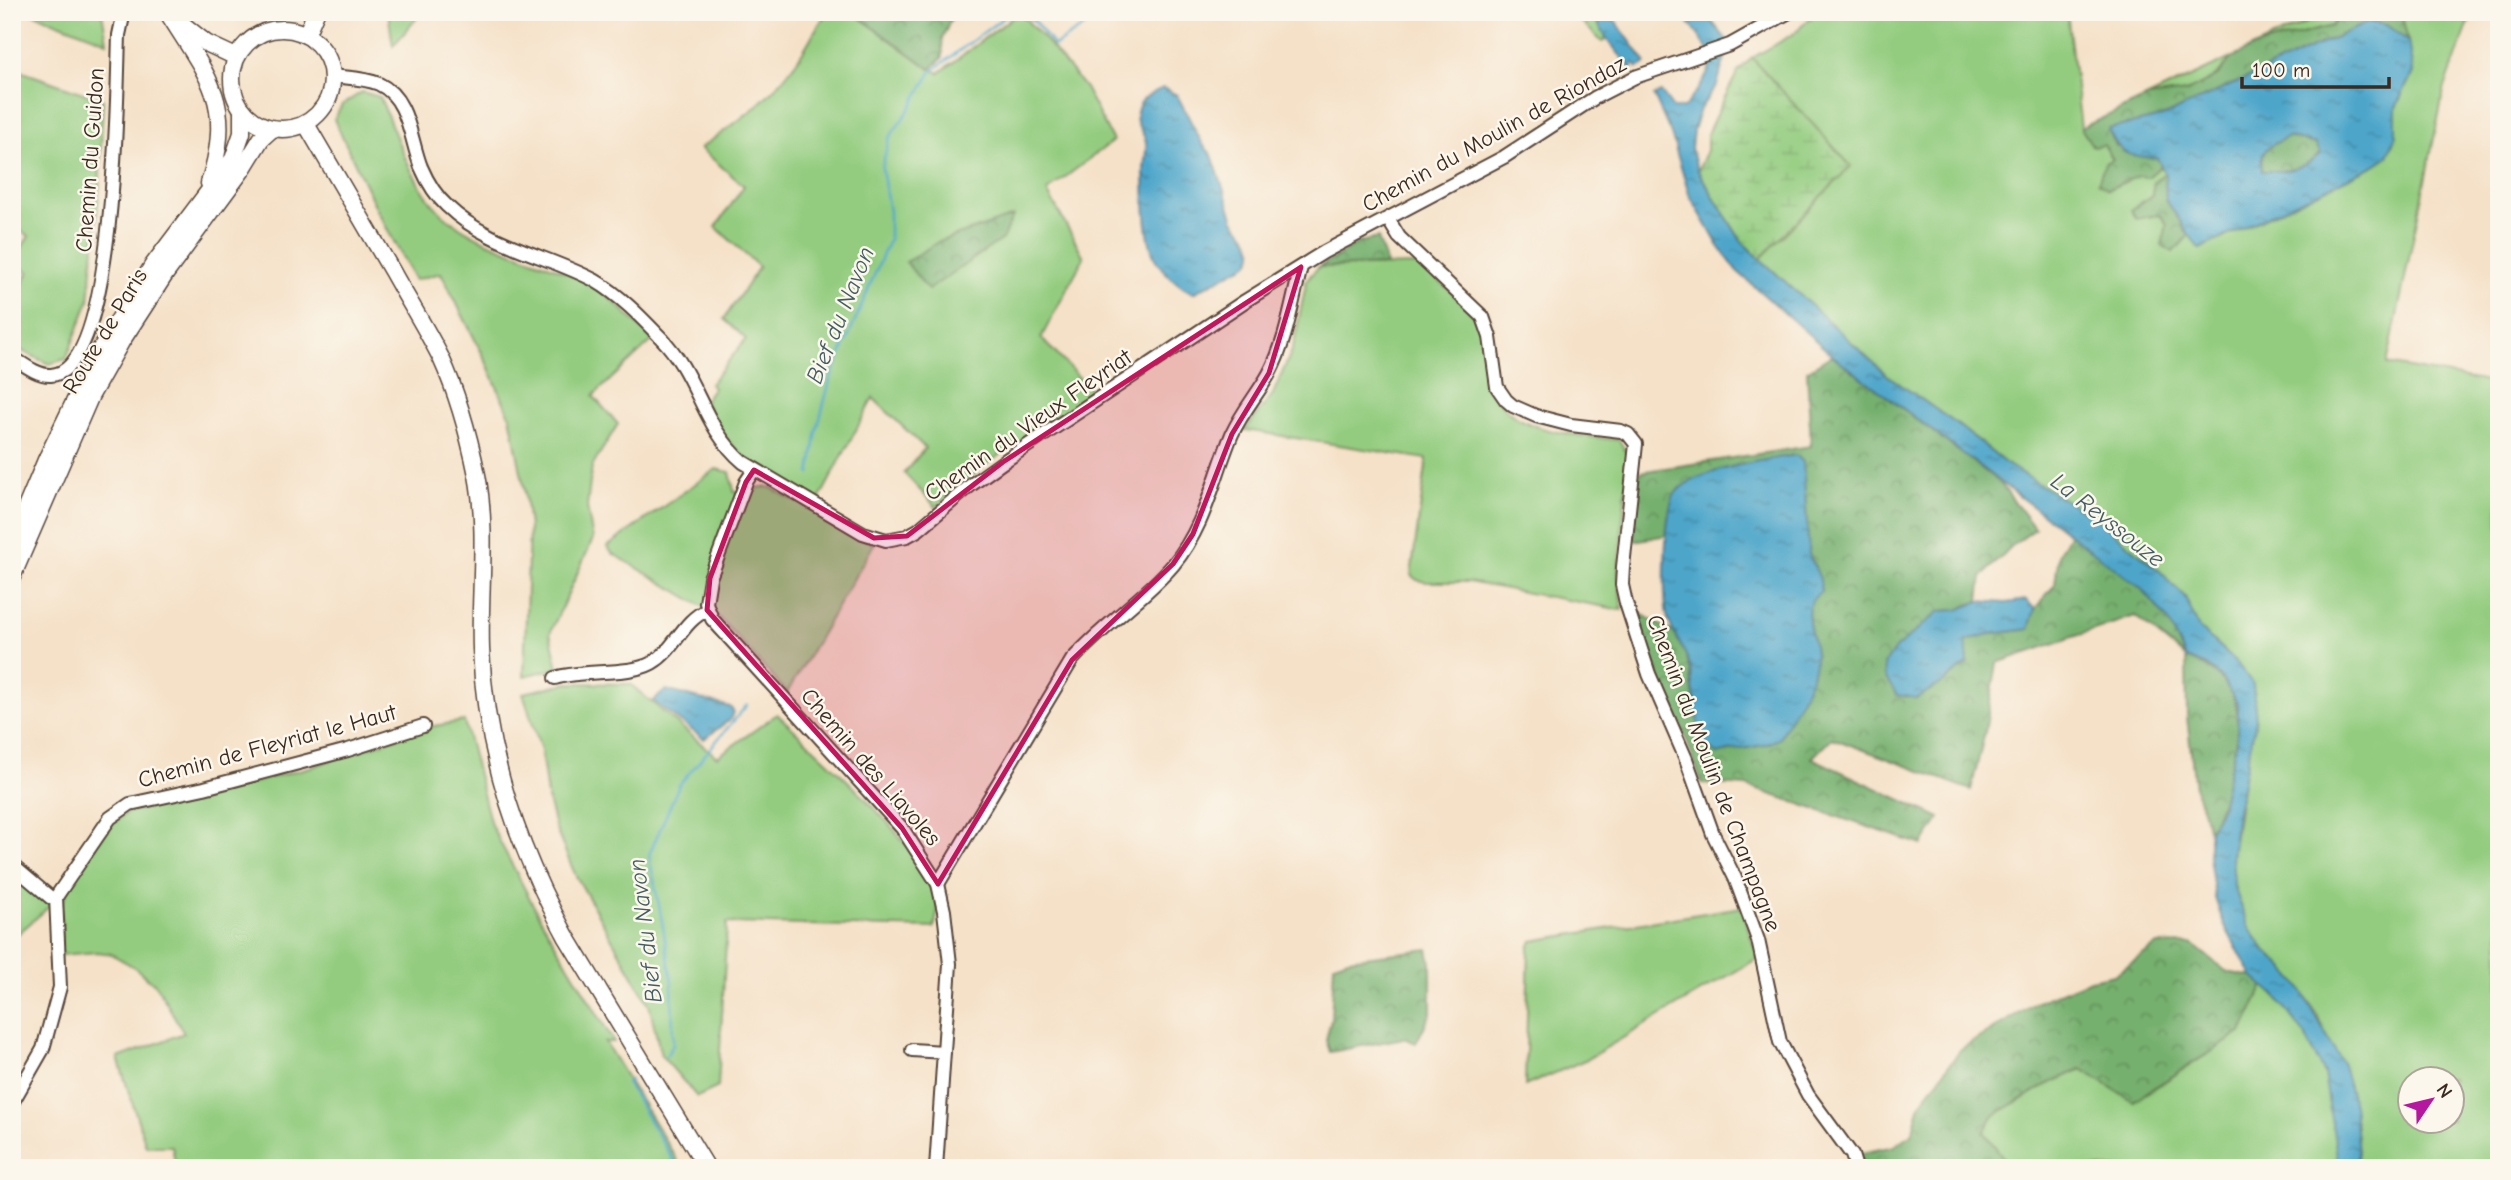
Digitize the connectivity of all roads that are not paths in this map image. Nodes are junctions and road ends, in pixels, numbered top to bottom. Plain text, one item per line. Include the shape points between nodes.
1 (124, 12) edge
2 (316, 12) edge
3 (1789, 12) edge
4 (168, 13) edge
5 (306, 35) junction
6 (236, 57) junction
7 (332, 76) junction
8 (242, 112) junction
9 (306, 124) junction
10 (272, 129) junction
11 (205, 196) junction
12 (1388, 219) junction
13 (1301, 267) junction
14 (12, 357) edge
15 (754, 470) junction
16 (12, 541) edge
17 (12, 577) edge
18 (707, 610) junction
19 (555, 678) dead end
20 (423, 726) dead end
21 (12, 865) edge
22 (938, 884) junction
23 (56, 897) junction
24 (912, 1049) dead end
25 (944, 1052) junction
26 (12, 1103) edge
27 (707, 1168) edge
28 (936, 1168) edge
29 (1856, 1168) edge

1 - 14 street, Chemin du Guidon via 119,35 114,176 92,319 72,362 58,373 40,373
2 - 5 main road
3 - 12 street, Chemin du Moulin de Riondaz via 1730,45 1620,83 1504,157
4 - 6 main road via 206,43
4 - 11 main road via 202,67 218,107 219,144
5 - 6 main road via 293,30 266,31 244,45
5 - 7 main road via 327,57
6 - 8 main road via 231,85
7 - 9 main road via 324,107
7 - 15 street, Chemin du Vieux Fleyriat via 370,81 390,91 406,116 427,180 459,216 596,282 630,307 677,357 721,440
8 - 10 main road
8 - 11 main road, Route de Paris via 240,145
9 - 10 main road
9 - 27 main road via 442,360 464,421 481,506 484,688 496,761 519,838 566,936
10 - 17 main road, Route de Paris via 121,342 80,420
11 - 16 main road, Route de Paris via 153,265 98,353
12 - 13 street, Chemin du Moulin de Riondaz
12 - 29 street, Chemin du Moulin de Champagne via 1399,237 1483,317 1497,387 1506,400 1536,416 1589,429 1621,431 1633,438 1637,451 1622,585 1626,603 1649,674 1746,905 1767,974 1780,1042
13 - 15 street, Chemin du Vieux Fleyriat via 1003,462 907,536 874,538
13 - 22 street via 1269,373 1232,434 1193,534 1173,564 1072,660
15 - 18 street via 710,578
18 - 19 street via 651,663
18 - 22 street, Chemin des Liavoles via 902,828
20 - 23 street, Chemin de Fleyriat le Haut via 348,750 130,804 110,818 90,843
21 - 23 street via 51,898
22 - 25 street, Chemin des Liavoles via 950,964
23 - 26 street via 60,988 43,1049
24 - 25 street
25 - 28 street, Chemin des Liavoles

